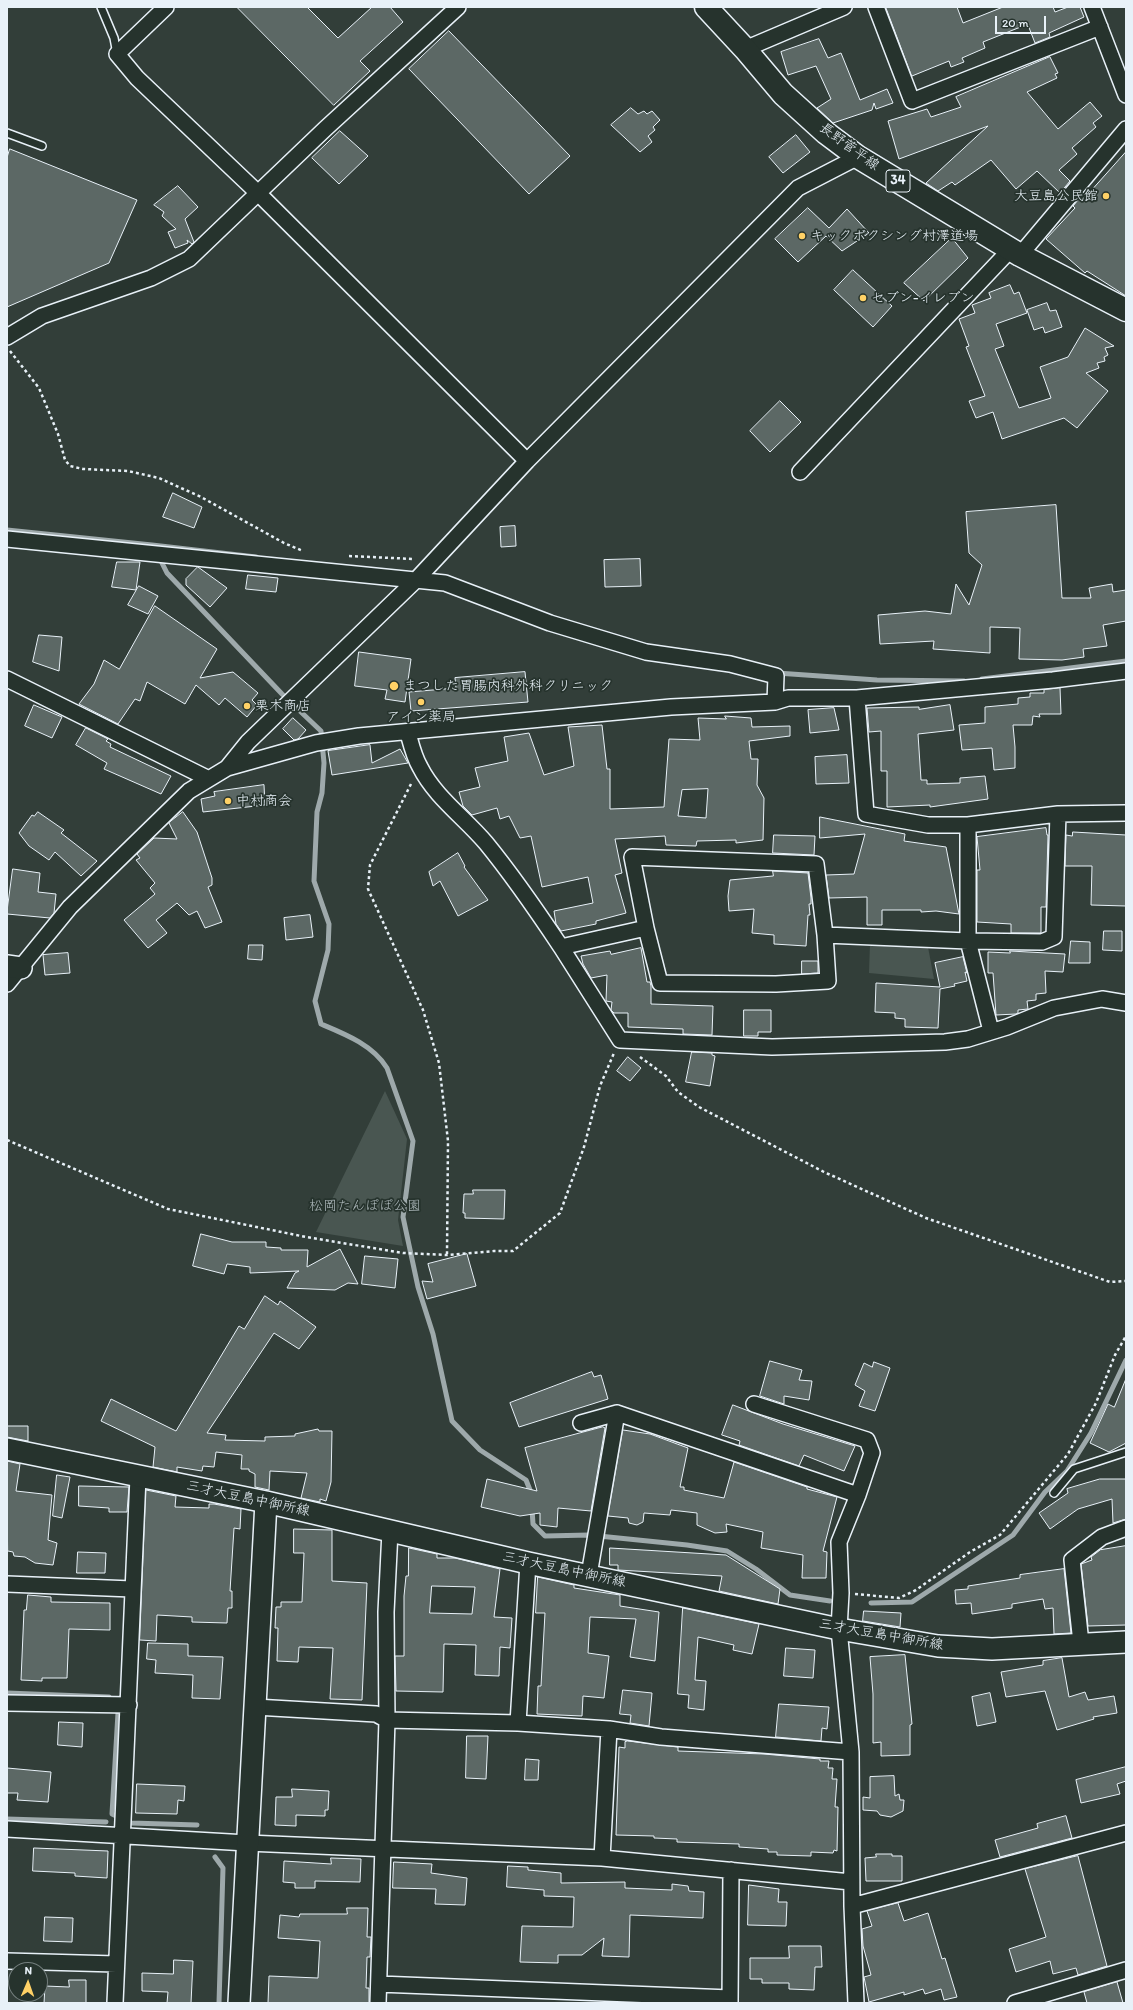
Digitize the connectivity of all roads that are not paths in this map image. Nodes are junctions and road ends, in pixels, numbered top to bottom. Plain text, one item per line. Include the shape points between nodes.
1 (101, 7) edge
2 (166, 7) edge
3 (458, 7) edge
4 (706, 7) edge
5 (844, 7) edge
6 (876, 7) edge
7 (1092, 7) edge
8 (826, 11) edge
9 (1100, 27) junction
10 (745, 48) junction
11 (117, 54) junction
12 (1126, 95) edge
13 (1126, 129) edge
14 (7, 133) edge
15 (42, 146) dead end
16 (858, 157) junction
17 (259, 194) junction
18 (1016, 252) junction
19 (1126, 310) edge
20 (7, 337) edge
21 (527, 461) junction
22 (800, 472) dead end
23 (7, 539) edge
24 (416, 580) junction
25 (1126, 671) edge
26 (7, 678) edge
27 (857, 698) junction
28 (775, 702) junction
29 (408, 733) junction
30 (227, 768) junction
31 (207, 778) junction
32 (1126, 813) edge
33 (1058, 814) junction
34 (968, 825) junction
35 (646, 928) junction
36 (825, 935) junction
37 (968, 941) junction
38 (562, 947) junction
39 (14, 967) edge
40 (7, 984) edge
41 (1126, 1002) edge
42 (991, 1031) junction
43 (754, 1404) dead end
44 (617, 1412) junction
45 (581, 1423) dead end
46 (7, 1448) edge
47 (1126, 1452) edge
48 (138, 1476) junction
49 (1054, 1493) dead end
50 (858, 1495) junction
51 (266, 1502) junction
52 (1126, 1528) edge
53 (390, 1531) junction
54 (528, 1563) junction
55 (590, 1575) junction
56 (7, 1584) edge
57 (132, 1589) junction
58 (839, 1629) junction
59 (1126, 1642) edge
60 (1081, 1643) junction
61 (7, 1703) edge
62 (129, 1704) junction
63 (255, 1708) junction
64 (387, 1720) junction
65 (518, 1723) junction
66 (609, 1729) junction
67 (850, 1752) junction
68 (7, 1829) edge
69 (1126, 1833) edge
70 (123, 1835) junction
71 (247, 1843) junction
72 (383, 1849) junction
73 (602, 1858) junction
74 (731, 1870) junction
75 (852, 1882) junction
76 (852, 1906) junction
77 (7, 1961) edge
78 (116, 1964) junction
79 (1125, 1976) edge
80 (379, 1984) junction
81 (730, 2001) edge
82 (115, 2003) edge
83 (239, 2003) edge
84 (378, 2003) edge
85 (856, 2003) edge
86 (1015, 2003) edge

1 - 11 lane via 114,38
2 - 11 street
3 - 17 street via 325,129
4 - 10 main road, 長野菅平線 / 34
5 - 8 street
6 - 9 street via 912,101
7 - 9 street
8 - 10 street
9 - 12 street
10 - 16 main road, 長野菅平線 / 34 via 783,94 826,133
11 - 17 street via 137,78
13 - 18 street
14 - 15 lane
16 - 18 main road, 長野菅平線 / 34
16 - 21 street via 798,188
17 - 20 street via 190,259 151,278 42,316
17 - 21 street
18 - 19 main road, 長野菅平線 / 34
18 - 22 street
21 - 24 street
23 - 24 street
24 - 28 street via 445,583 550,623 646,652 730,664 776,676
24 - 30 street via 248,742
25 - 27 street
26 - 31 street
27 - 28 street via 788,698
27 - 34 street via 866,814 928,825
28 - 29 street via 672,707
29 - 30 street via 359,736 321,743
29 - 38 street via 420,767 448,804 486,843
30 - 31 street
31 - 39 street via 189,791 70,907
32 - 33 street
33 - 34 street
33 - 37 street via 1054,937 1042,942
34 - 37 street
35 - 36 street via 660,983 776,984 828,981
35 - 36 street via 632,857 816,864
35 - 38 street
36 - 37 street
37 - 42 street
38 - 42 street via 620,1040 772,1047 945,1042 968,1039
39 - 40 street
41 - 42 street via 1102,999 1054,1008
43 - 50 street via 867,1440 872,1453
44 - 45 street
44 - 50 street
44 - 55 street
46 - 48 main road, 三才大豆島中御所線
47 - 49 lane via 1074,1469
48 - 51 main road, 三才大豆島中御所線
48 - 57 street
50 - 58 street via 839,1542
51 - 53 main road, 三才大豆島中御所線
51 - 63 main road
52 - 60 street via 1102,1537 1072,1560
53 - 54 main road, 三才大豆島中御所線
53 - 64 street via 386,1612
54 - 55 main road, 三才大豆島中御所線
54 - 65 street
55 - 58 main road, 三才大豆島中御所線
56 - 57 street
57 - 62 street
58 - 60 main road, 三才大豆島中御所線 via 946,1646 992,1649
58 - 67 street
59 - 60 main road, 三才大豆島中御所線
61 - 62 street
62 - 70 street
63 - 64 street via 376,1714
63 - 71 main road
64 - 65 street
64 - 72 street
65 - 66 street
66 - 67 street via 661,1737
66 - 73 street
67 - 75 street
68 - 70 street
69 - 76 street
70 - 71 street
70 - 78 street
71 - 72 street
71 - 83 main road
72 - 73 street
72 - 80 street
73 - 74 street
74 - 75 street
74 - 81 street
75 - 76 street
76 - 85 street
77 - 78 street
78 - 82 street
79 - 86 street
80 - 81 street
80 - 84 street

